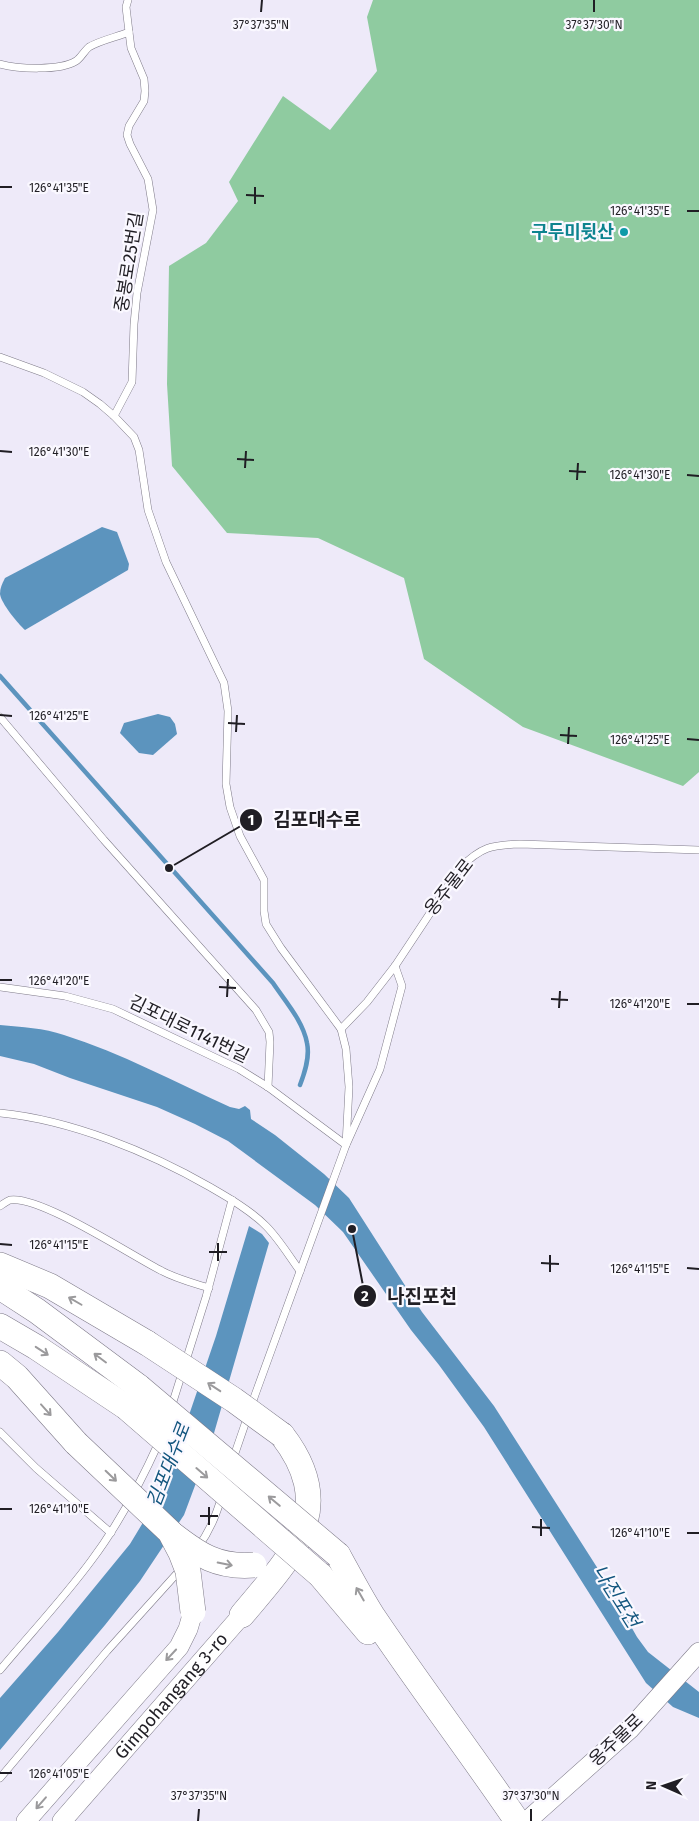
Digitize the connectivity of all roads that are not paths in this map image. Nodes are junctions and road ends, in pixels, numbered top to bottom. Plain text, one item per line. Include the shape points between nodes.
1 (128, 0) edge
2 (129, 32) junction
3 (0, 64) edge
4 (0, 357) edge
5 (114, 416) junction
6 (0, 717) edge
7 (699, 850) edge
8 (395, 966) junction
9 (0, 987) edge
10 (341, 1029) junction
11 (268, 1087) junction
12 (0, 1114) edge
13 (346, 1145) junction
14 (232, 1200) junction
15 (0, 1206) edge
16 (0, 1265) edge
17 (300, 1272) junction
18 (0, 1287) edge
19 (209, 1288) junction
20 (0, 1326) edge
21 (0, 1363) edge
22 (132, 1397) junction
23 (167, 1419) dead end
24 (164, 1428) dead end
25 (0, 1432) edge
26 (229, 1475) dead end
27 (226, 1483) dead end
28 (170, 1532) junction
29 (111, 1533) junction
30 (300, 1538) junction
31 (193, 1612) joint
32 (242, 1615) joint
33 (694, 1658) edge
34 (0, 1670) edge
35 (0, 1778) edge
36 (26, 1821) edge
37 (62, 1821) edge
38 (499, 1821) edge
39 (517, 1821) edge
40 (527, 1821) edge

1 - 2 lane, 중봉로25번길
2 - 3 lane via 90,47 68,64 26,68
2 - 5 lane, 중봉로25번길 via 145,91 144,101 127,135 148,179 153,210 137,292 132,382
4 - 5 lane via 63,382
5 - 10 lane via 134,437 148,510 166,562 224,683 228,711 226,784 230,807 240,836 264,880 266,924
6 - 11 lane via 104,840 256,1010 269,1032
7 - 8 lane, 옹주물로 via 520,844 483,849 460,868
8 - 10 lane, 옹주물로
8 - 13 lane via 402,986 380,1069
9 - 11 lane, 김포대로1141번길 via 65,996 113,1009 216,1057
10 - 13 lane via 349,1087
11 - 13 lane, 김포대로1141번길
12 - 14 lane via 58,1124 119,1145 171,1165
13 - 17 lane
14 - 17 lane via 266,1226
14 - 19 lane
15 - 19 lane via 10,1200 48,1210 160,1271
30 -> 16 highway, bridge via 307,1512 305,1474 296,1452 282,1435 147,1343 50,1286
17 - 26 lane
22 -> 18 highway via 37,1311
19 - 23 lane
20 -> 22 highway
21 -> 28 highway, bridge
22 -> 38 highway, bridge via 320,1575 392,1663
39 -> 22 highway, bridge via 371,1613 338,1555
24 - 29 lane via 142,1480
25 - 29 lane
27 - 35 lane via 215,1518 175,1577 107,1651
28 -> 30 highway, bridge via 187,1546 218,1563 237,1566 268,1562
28 - 31 highway, bridge via 188,1571
29 - 34 lane via 73,1585
30 - 32 highway via 286,1562
31 -> 36 street, Gimpohangang 3-ro via 179,1647
32 - 37 street, Gimpohangang 3-ro
33 - 40 street, 옹주물로 via 630,1729

